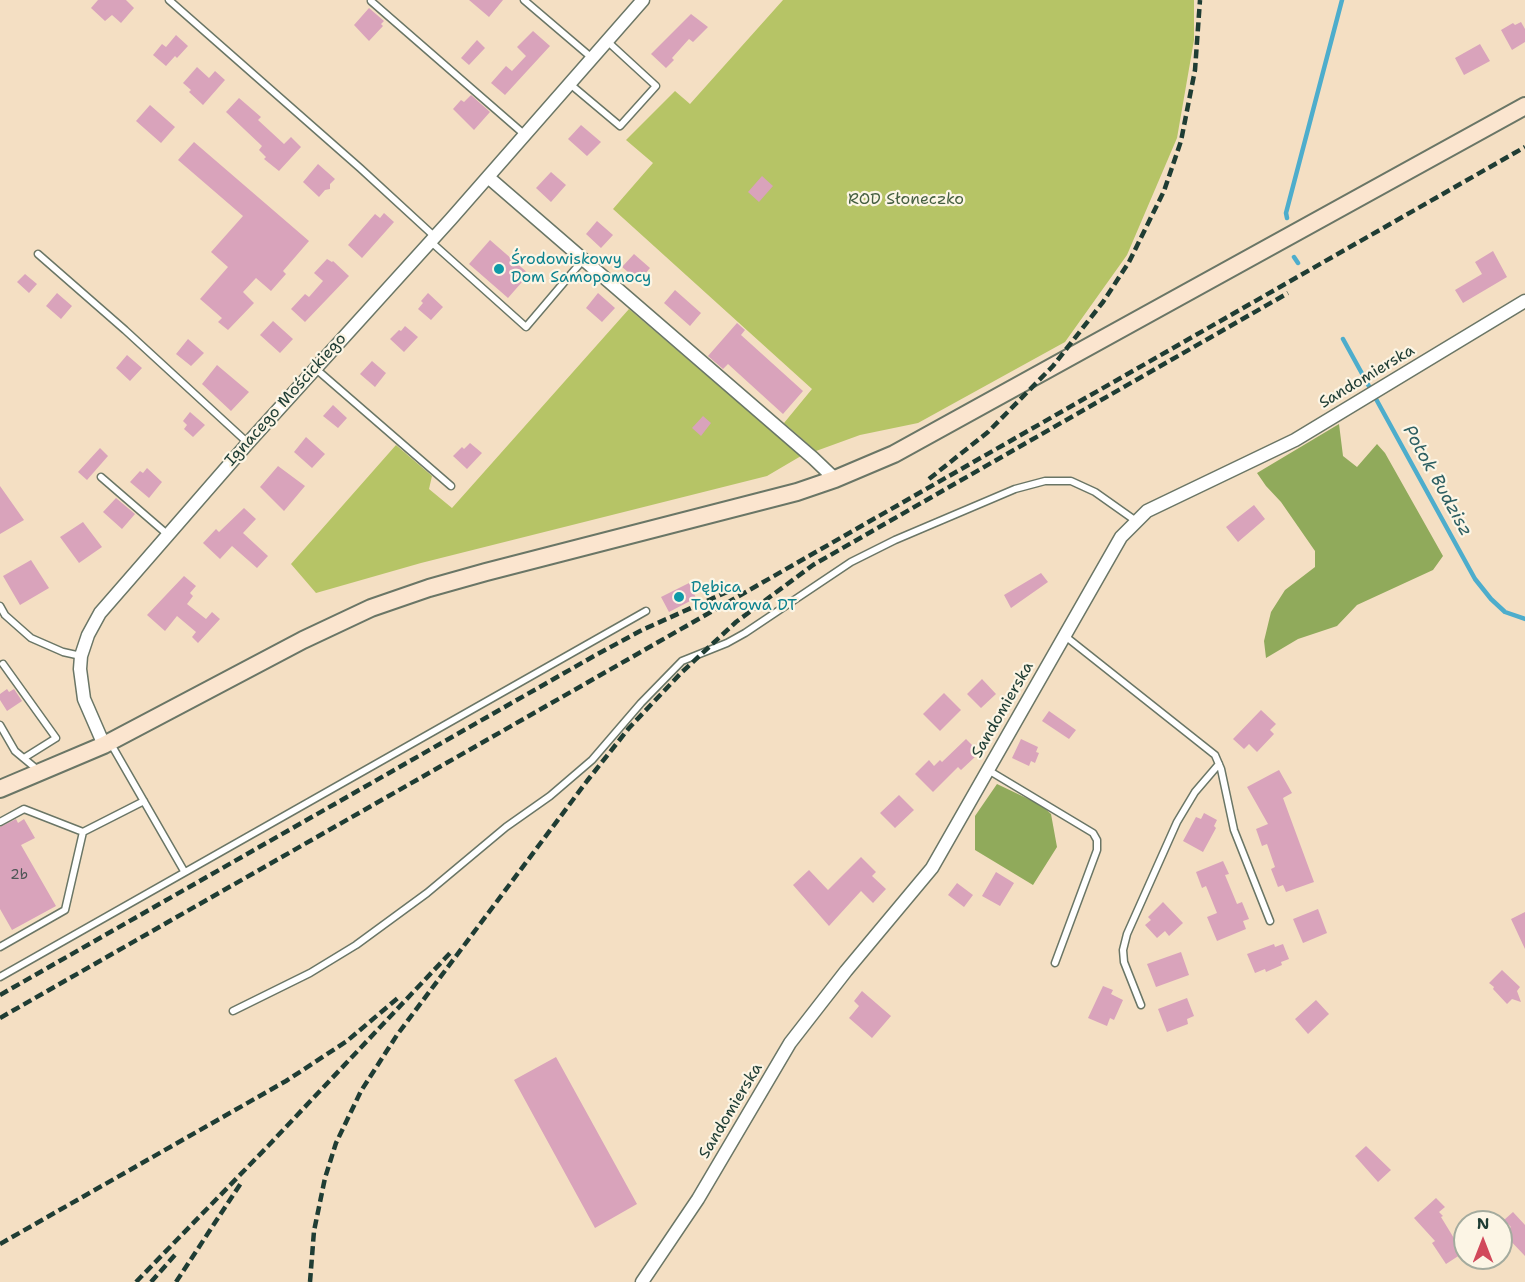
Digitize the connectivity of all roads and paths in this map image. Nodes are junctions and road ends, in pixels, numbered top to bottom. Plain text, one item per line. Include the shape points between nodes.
1 (169, 0) edge
2 (524, 0) edge
3 (644, 0) edge
4 (371, 1) edge
5 (607, 41) junction
6 (592, 58) junction
7 (570, 84) junction
8 (1525, 106) edge
9 (525, 135) junction
10 (488, 177) junction
11 (432, 239) junction
12 (38, 254) dead end
13 (584, 260) junction
14 (1525, 301) edge
15 (315, 368) junction
16 (248, 443) junction
17 (101, 477) dead end
18 (835, 479) junction
19 (452, 486) dead end
20 (1137, 521) junction
21 (167, 534) junction
22 (0, 606) edge
23 (646, 611) dead end
24 (1064, 635) junction
25 (81, 656) junction
26 (3, 664) dead end
27 (0, 726) edge
28 (107, 743) junction
29 (24, 758) junction
30 (1219, 764) junction
31 (988, 770) junction
32 (40, 772) junction
33 (0, 789) edge
34 (144, 801) junction
35 (0, 822) edge
36 (83, 832) junction
37 (184, 871) junction
38 (1270, 921) dead end
39 (0, 947) edge
40 (1055, 963) dead end
41 (0, 976) edge
42 (1141, 1005) dead end
43 (233, 1011) dead end
44 (642, 1282) edge

1 - 11 lane via 360,168
2 - 6 lane
3 - 5 street, Ignacego Mościckiego
4 - 9 lane
5 - 6 street, Ignacego Mościckiego
5 - 7 lane via 656,86 620,126
6 - 7 street, Ignacego Mościckiego
7 - 9 street, Ignacego Mościckiego
8 - 18 street via 894,454
9 - 10 street, Ignacego Mościckiego
10 - 11 street, Ignacego Mościckiego
10 - 13 street
11 - 13 lane via 526,327
11 - 15 street, Ignacego Mościckiego
12 - 16 lane
13 - 18 street
14 - 20 street, Sandomierska via 1295,440 1147,511
15 - 16 street, Ignacego Mościckiego
15 - 19 lane
16 - 21 street, Ignacego Mościckiego
17 - 21 lane
18 - 28 street via 747,506 429,588 371,608
20 - 24 street, Sandomierska via 1121,537
20 - 43 lane via 1095,492 1071,481 1046,481 1015,489 851,562 745,633 682,661 592,760 427,893 310,974
21 - 25 street, Ignacego Mościckiego via 100,613
22 - 25 lane via 31,638
23 - 37 lane
24 - 30 lane via 1215,755
24 - 31 street, Sandomierska
25 - 28 street, Ignacego Mościckiego via 81,690 92,721
26 - 29 lane via 56,738
27 - 29 lane
28 - 32 street
28 - 34 lane
29 - 32 lane
30 - 38 lane via 1234,830
30 - 42 lane via 1195,792 1177,822 1126,934 1124,962
31 - 40 lane via 1093,832 1097,840 1097,850
31 - 44 street, Sandomierska via 932,868 790,1043 698,1199
32 - 33 street
34 - 36 lane
34 - 37 lane
35 - 36 lane via 24,808
36 - 39 lane via 65,910
37 - 41 lane

